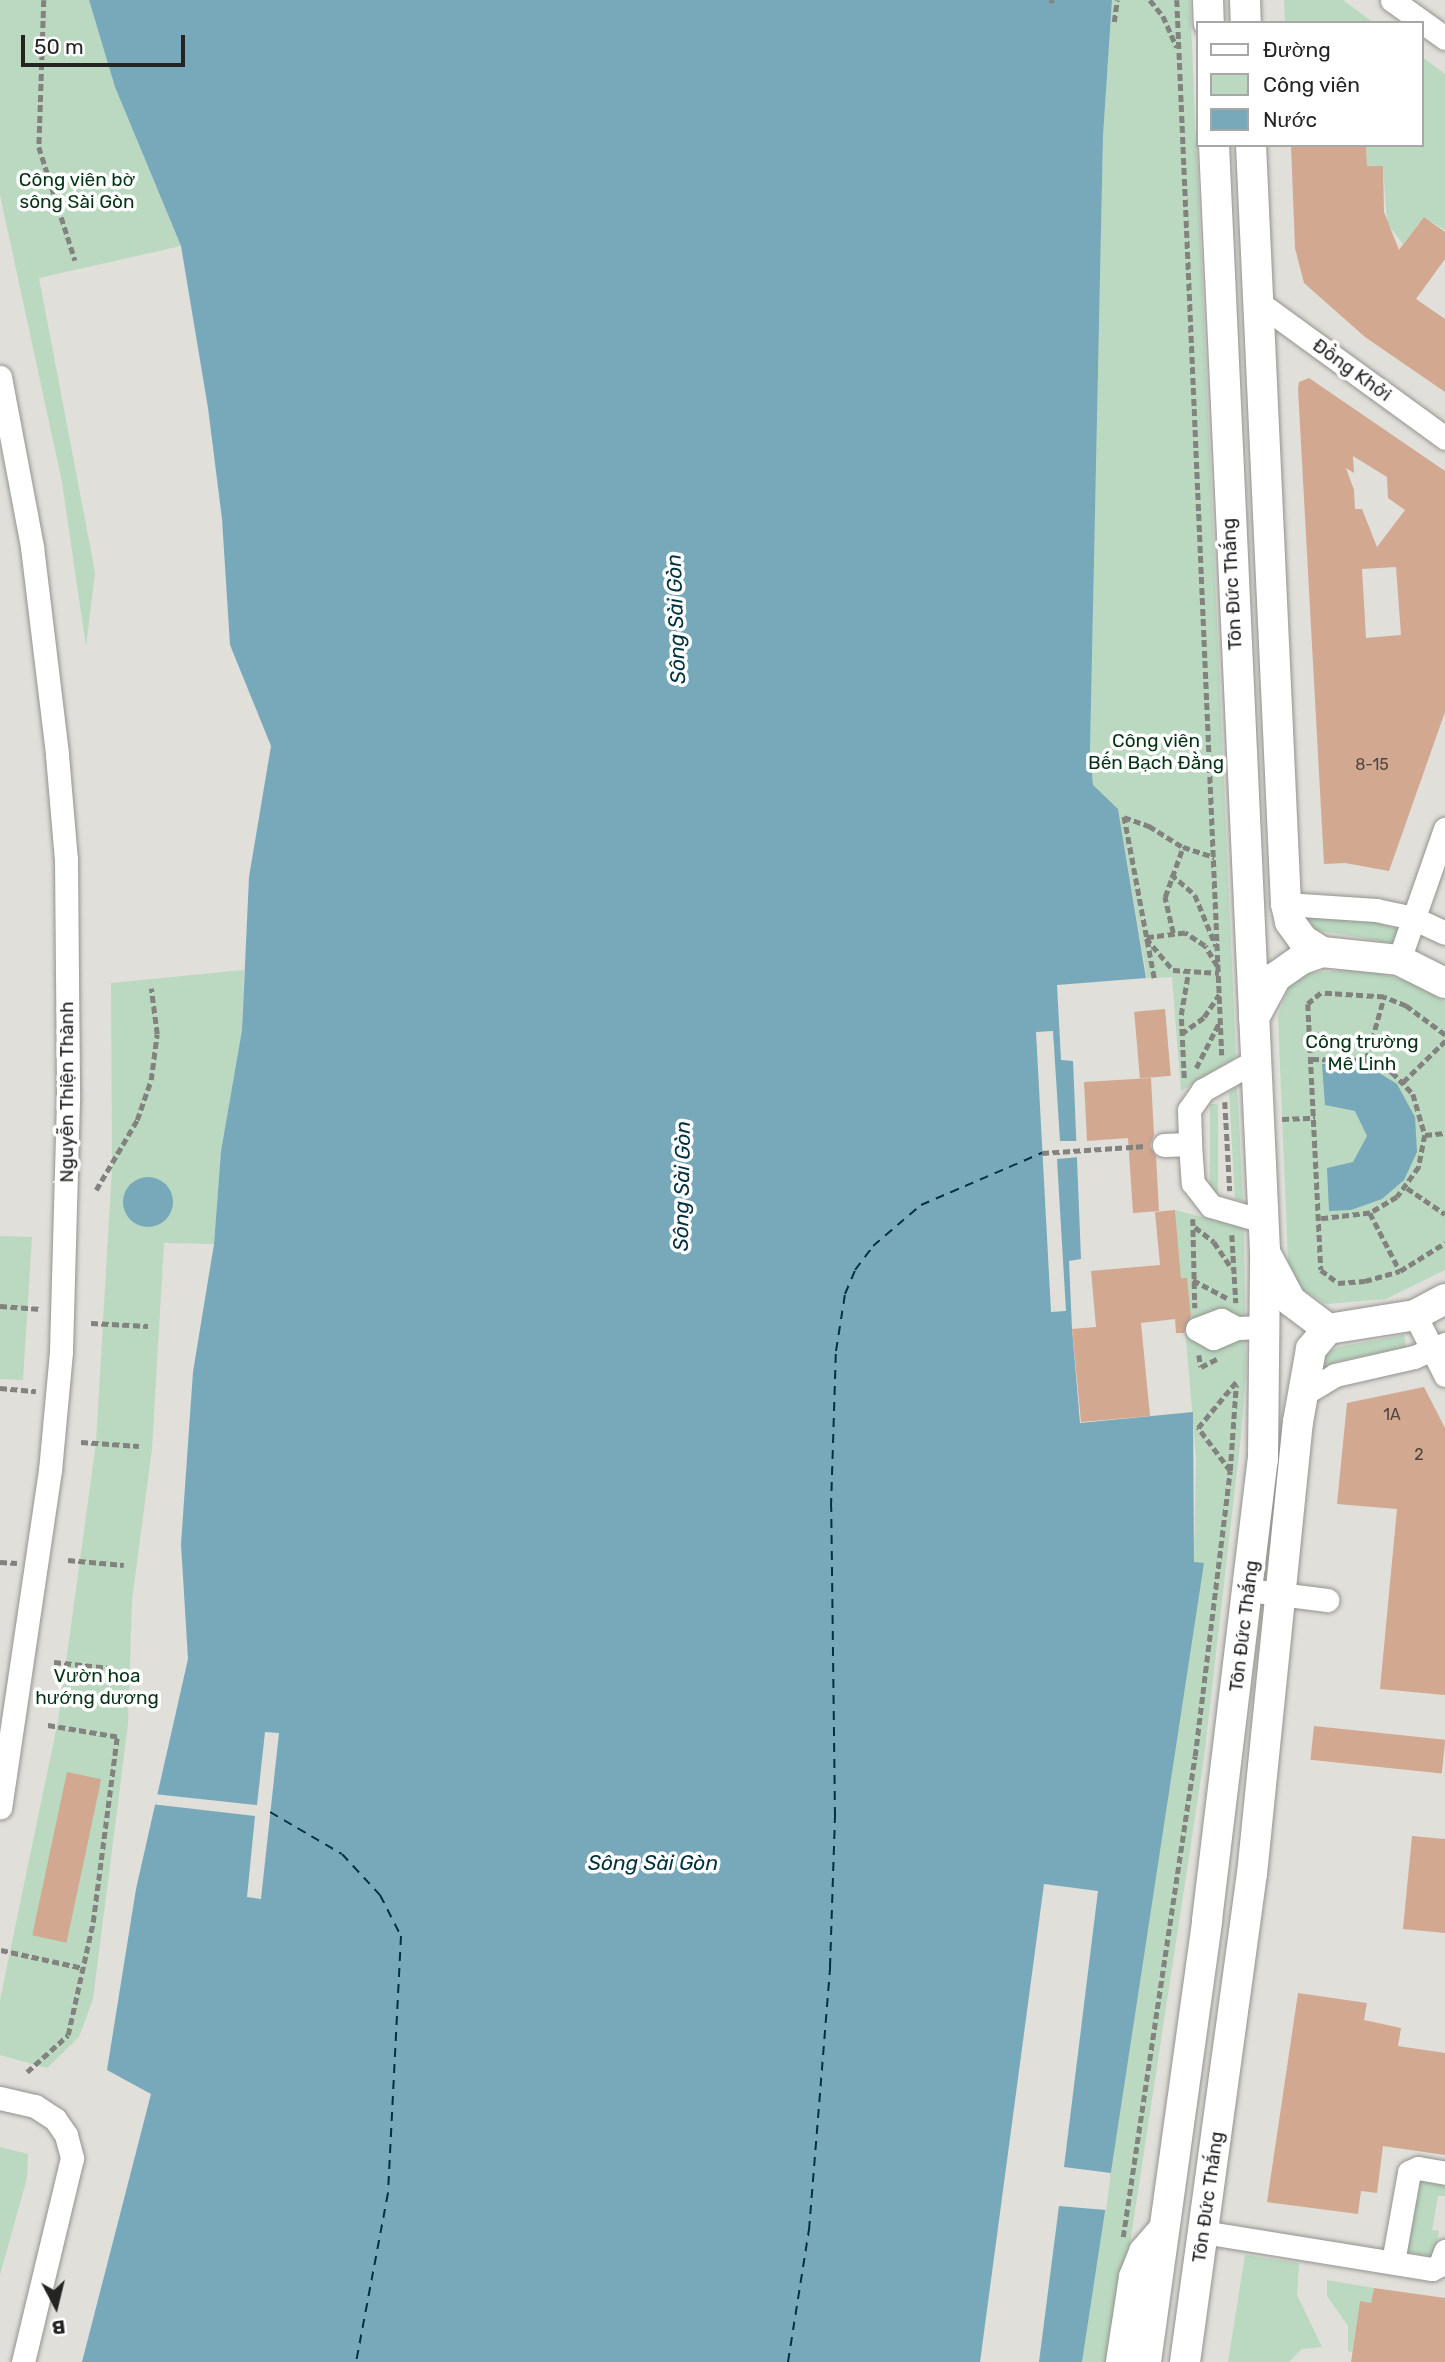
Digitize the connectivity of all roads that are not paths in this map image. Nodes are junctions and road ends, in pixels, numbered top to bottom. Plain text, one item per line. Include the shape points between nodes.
1 (1208, 0) edge
2 (1245, 0) edge
3 (1392, 0) edge
4 (1209, 21) edge
5 (1247, 21) edge
6 (1421, 21) edge
7 (1424, 23) edge
8 (1445, 38) edge
9 (1214, 147) edge
10 (1251, 147) edge
11 (1258, 302) junction
12 (0, 377) edge
13 (1445, 438) edge
14 (1445, 829) edge
15 (1286, 904) junction
16 (1413, 918) junction
17 (1445, 933) edge
18 (1322, 952) junction
19 (1399, 960) junction
20 (1445, 983) edge
21 (1253, 1022) junction
22 (1255, 1061) junction
23 (1190, 1144) junction
24 (1164, 1145) road end
25 (1263, 1221) junction
26 (1265, 1251) junction
27 (1445, 1298) edge
28 (1415, 1315) junction
29 (1251, 1327) junction
30 (1197, 1329) road end
31 (1328, 1329) junction
32 (1439, 1348) edge
33 (1445, 1375) edge
34 (1302, 1395) junction
35 (1249, 1590) junction
36 (1281, 1594) junction
37 (1327, 1600) dead end
38 (0, 1807) edge
39 (0, 2098) edge
40 (1445, 2173) edge
41 (1167, 2226) junction
42 (1203, 2232) junction
43 (1445, 2251) edge
44 (1393, 2262) junction
45 (23, 2362) edge
46 (1121, 2362) edge
47 (1146, 2362) edge
48 (1169, 2362) edge
49 (1185, 2362) edge

1 - 4 main road
2 - 5 main road
3 - 6 street
7 - 8 street
9 - 21 main road, Tôn Ðức Thắng
10 - 11 main road, Tôn Ðức Thắng
11 - 13 street, Ðồng Khởi
11 - 15 main road, Tôn Ðức Thắng
12 - 38 street, Nguyễn Thiện Thành via 32,547 57,755 65,859 68,1100 63,1297 50,1470
14 - 16 street
15 - 16 street via 1340,906
15 - 18 main road, Tôn Ðức Thắng via 1290,922 1303,940
16 - 17 street
16 - 19 street
18 - 19 main road
18 - 21 main road via 1300,960 1276,978
19 - 20 main road
21 - 22 main road, Tôn Đức Thắng
22 - 23 street via 1203,1090 1189,1110
22 - 25 main road, Tôn Đức Thắng
23 - 24 street
23 - 25 street via 1193,1183 1211,1206
25 - 26 main road, Tôn Đức Thắng
26 - 29 main road, Tôn Đức Thắng
26 - 31 main road via 1291,1301
27 - 28 main road
28 - 31 main road
28 - 32 street
29 - 30 street via 1221,1320
29 - 35 main road, Tôn Đức Thắng via 1263,1459
31 - 34 main road, Tôn Đức Thắng via 1311,1349
32 - 33 street
32 - 34 street via 1335,1375
34 - 36 main road, Tôn Đức Thắng
35 - 36 street
35 - 41 main road, Tôn Đức Thắng
36 - 37 street
36 - 42 main road, Tôn Đức Thắng via 1252,1874
39 - 45 street via 35,2106 55,2119 66,2135 72,2158
40 - 44 street via 1418,2168 1409,2172
41 - 42 main road
41 - 46 main road, Tôn Đức Thắng via 1144,2252 1134,2277
41 - 47 main road
41 - 48 main road, Tôn Đức Thắng via 1177,2261
42 - 44 street
42 - 49 main road, Tôn Đức Thắng
43 - 44 street via 1436,2268

